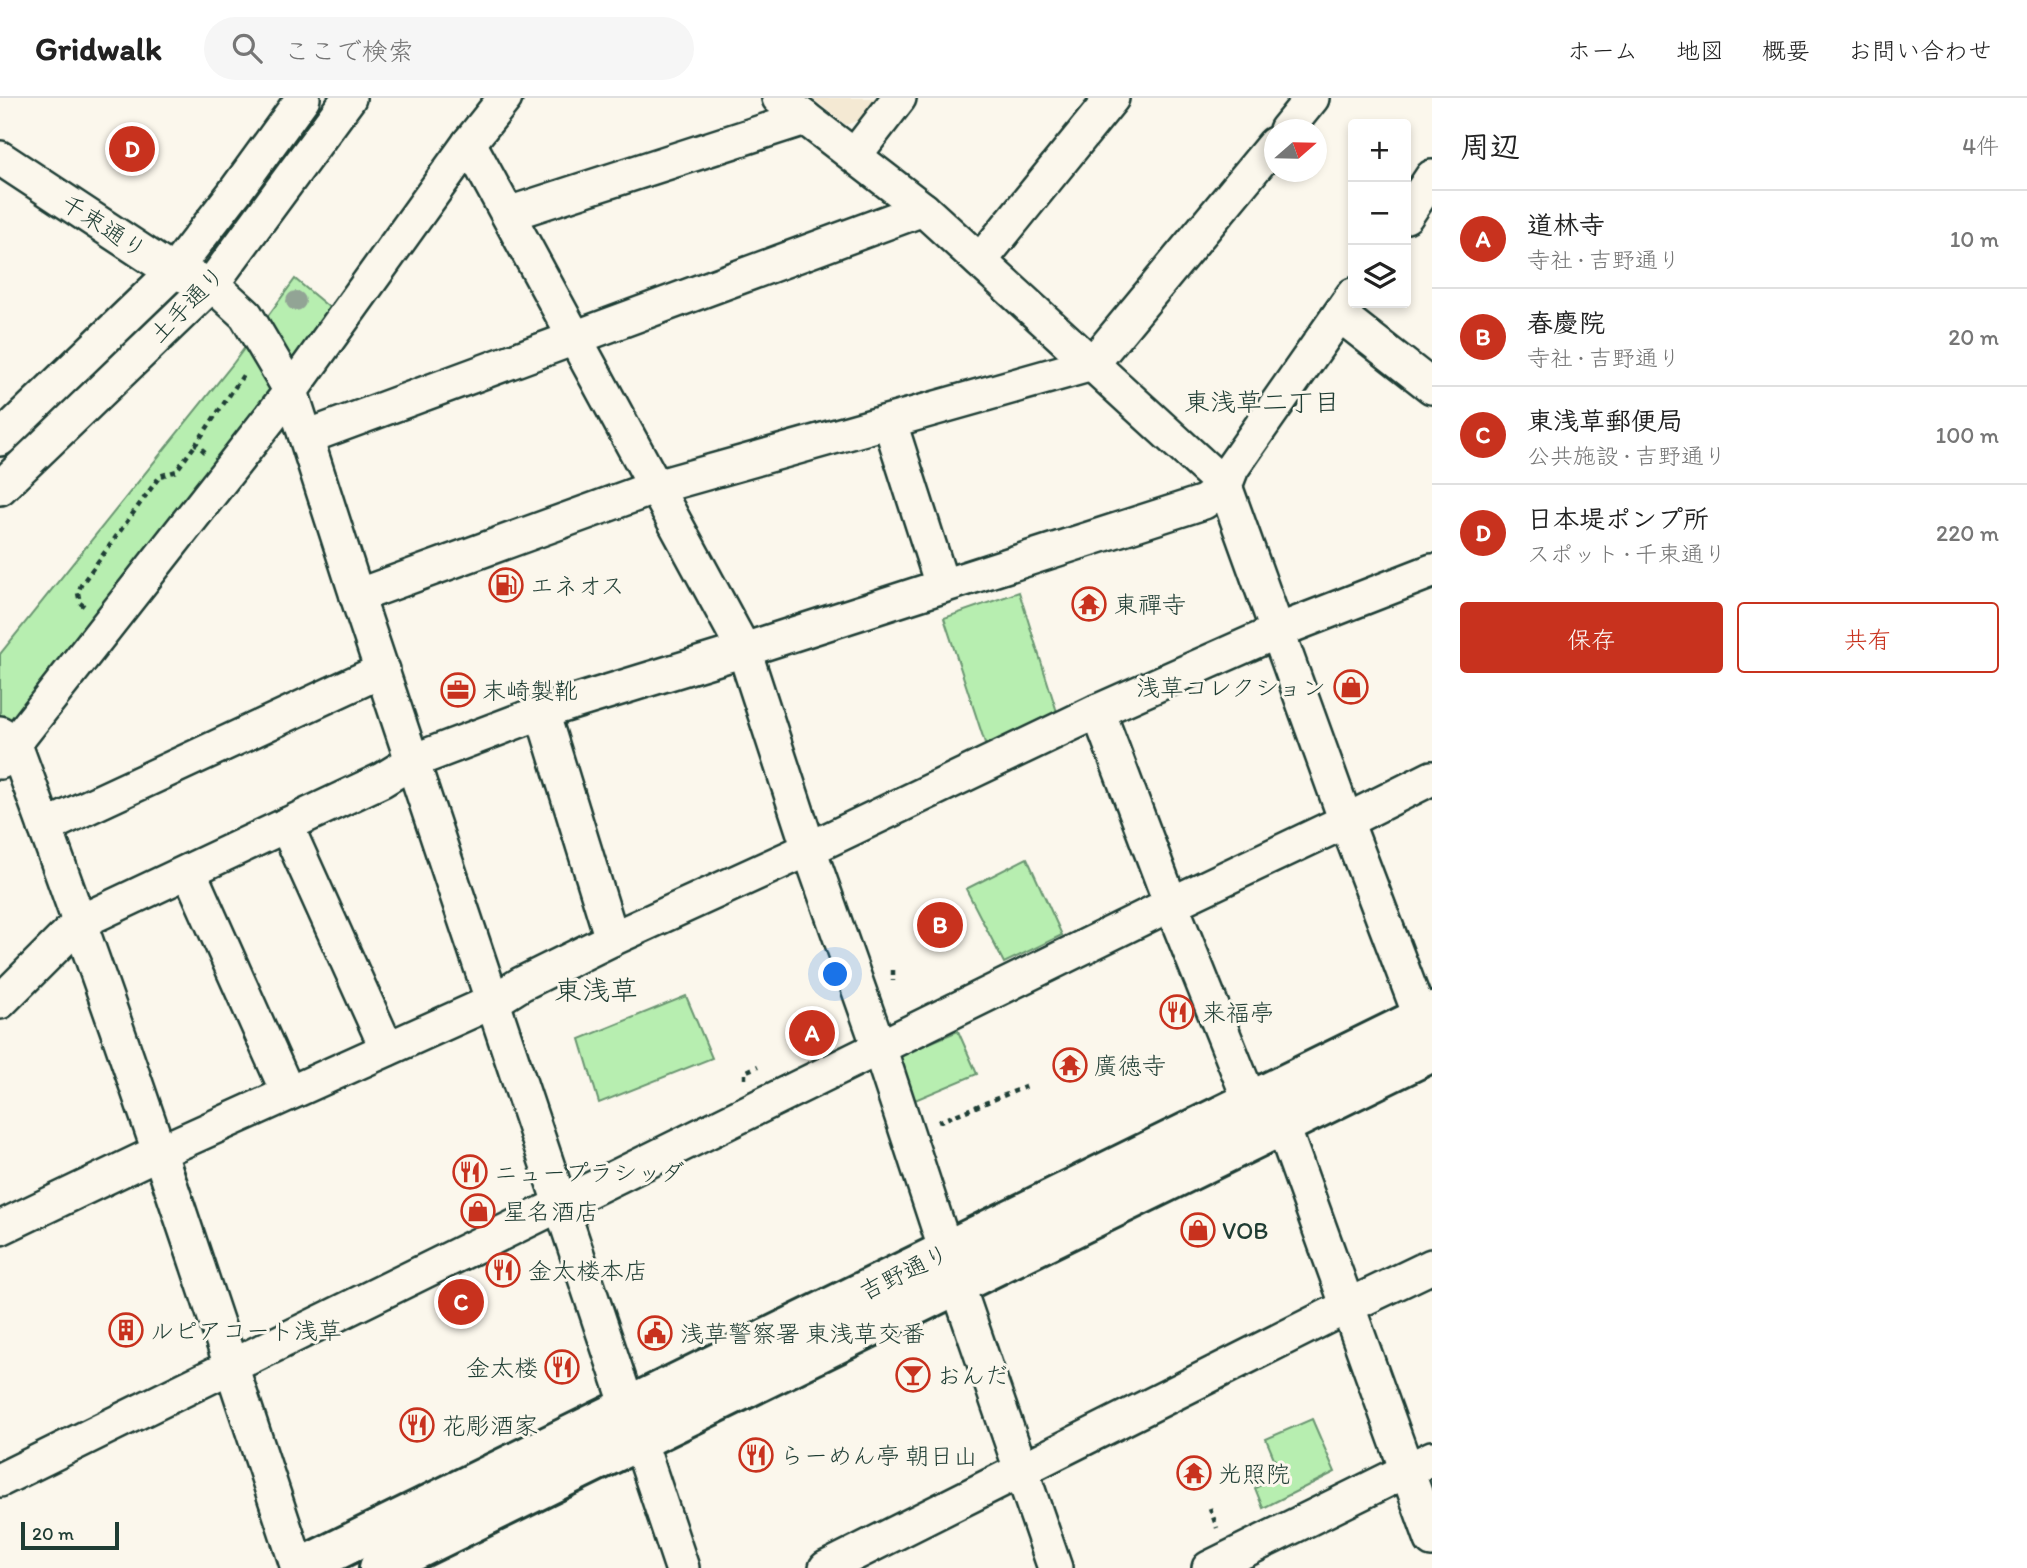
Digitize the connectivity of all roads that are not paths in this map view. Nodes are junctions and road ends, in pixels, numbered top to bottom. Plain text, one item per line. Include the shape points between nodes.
1 (303, 98) edge
2 (349, 98) edge
3 (505, 98) edge
4 (779, 98) edge
5 (899, 98) edge
6 (1112, 98) edge
7 (1312, 98) edge
8 (805, 118) junction
9 (1295, 119) edge
10 (469, 143) junction
11 (855, 155) junction
12 (1264, 157) edge
13 (0, 158) edge
14 (1432, 177) edge
15 (1411, 208) edge
16 (923, 209) junction
17 (508, 214) junction
18 (980, 261) junction
19 (173, 272) junction
20 (212, 284) junction
21 (1347, 305) edge
22 (574, 337) junction
23 (1093, 364) junction
24 (1432, 387) edge
25 (291, 391) junction
26 (890, 422) junction
27 (5, 427) edge
28 (307, 437) junction
29 (1225, 486) junction
30 (656, 487) junction
31 (0, 488) edge
32 (1432, 570) edge
33 (942, 585) junction
34 (358, 596) junction
35 (1278, 631) junction
36 (744, 650) junction
37 (383, 670) junction
38 (1098, 711) junction
39 (542, 712) junction
40 (5, 747) edge
41 (413, 761) junction
42 (1432, 778) edge
43 (1346, 821) junction
44 (286, 825) junction
45 (45, 827) junction
46 (809, 849) junction
47 (189, 871) junction
48 (1171, 904) junction
49 (80, 922) junction
50 (612, 939) junction
51 (494, 1001) junction
52 (0, 1002) edge
53 (1428, 1027) edge
54 (879, 1047) junction
55 (387, 1049) junction
56 (288, 1093) junction
57 (1251, 1101) junction
58 (1282, 1124) junction
59 (159, 1152) junction
60 (561, 1204) junction
61 (0, 1228) edge
62 (1432, 1266) edge
63 (951, 1268) junction
64 (1348, 1306) junction
65 (232, 1367) junction
66 (634, 1424) junction
67 (1419, 1465) edge
68 (1023, 1471) junction
69 (0, 1480) edge
70 (1432, 1540) edge
71 (299, 1568) edge
72 (379, 1568) edge
73 (682, 1568) edge
74 (826, 1568) edge
75 (1055, 1568) edge
76 (1209, 1568) edge

1 - 19 street, 土手通り
2 - 20 street, 土手通り
3 - 10 street
4 - 8 street
5 - 11 street
6 - 18 street
7 - 9 street
8 - 11 street
8 - 17 street
10 - 17 street
10 - 25 street
11 - 16 street
12 - 23 street
13 - 19 street, 千束通り
14 - 15 street
16 - 18 street
16 - 22 street
17 - 22 street
18 - 23 street
19 - 20 street, 千束通り
19 - 27 street, 土手通り
20 - 25 street via 246,315
20 - 31 street, 土手通り
21 - 24 street
21 - 29 street via 1232,468
22 - 28 street
22 - 30 street
23 - 26 street
23 - 29 street
25 - 28 street
25 - 40 street
26 - 30 street
26 - 33 street
28 - 34 street
29 - 33 street via 1204,502
29 - 35 street
30 - 34 street
30 - 36 street
32 - 35 street
33 - 36 street
34 - 37 street
35 - 38 street
35 - 43 street
36 - 39 street
36 - 46 street
37 - 41 street
37 - 45 street
38 - 46 street
38 - 48 street
39 - 41 street
39 - 50 street
40 - 45 street
41 - 44 street
41 - 51 street
42 - 43 street
43 - 48 street
43 - 53 street
44 - 47 street
44 - 55 street
45 - 49 street
46 - 50 street
46 - 54 street
47 - 49 street
47 - 56 street
48 - 54 street
48 - 57 street
49 - 52 street
49 - 59 street
50 - 51 street
51 - 55 street
51 - 60 street
53 - 57 main road, 吉野通り
53 - 58 main road, 吉野通り
54 - 60 street
54 - 63 street
55 - 56 street
56 - 59 street
57 - 63 main road, 吉野通り
58 - 63 main road, 吉野通り
58 - 64 street
59 - 61 street
59 - 65 street
60 - 65 street
60 - 66 street
62 - 64 street
63 - 66 main road, 吉野通り
63 - 68 street
64 - 67 street
64 - 68 street
65 - 69 street
65 - 71 street
66 - 71 main road, 吉野通り
66 - 72 main road, 吉野通り
66 - 73 street
67 - 70 street
67 - 76 street
68 - 74 street
68 - 75 street

